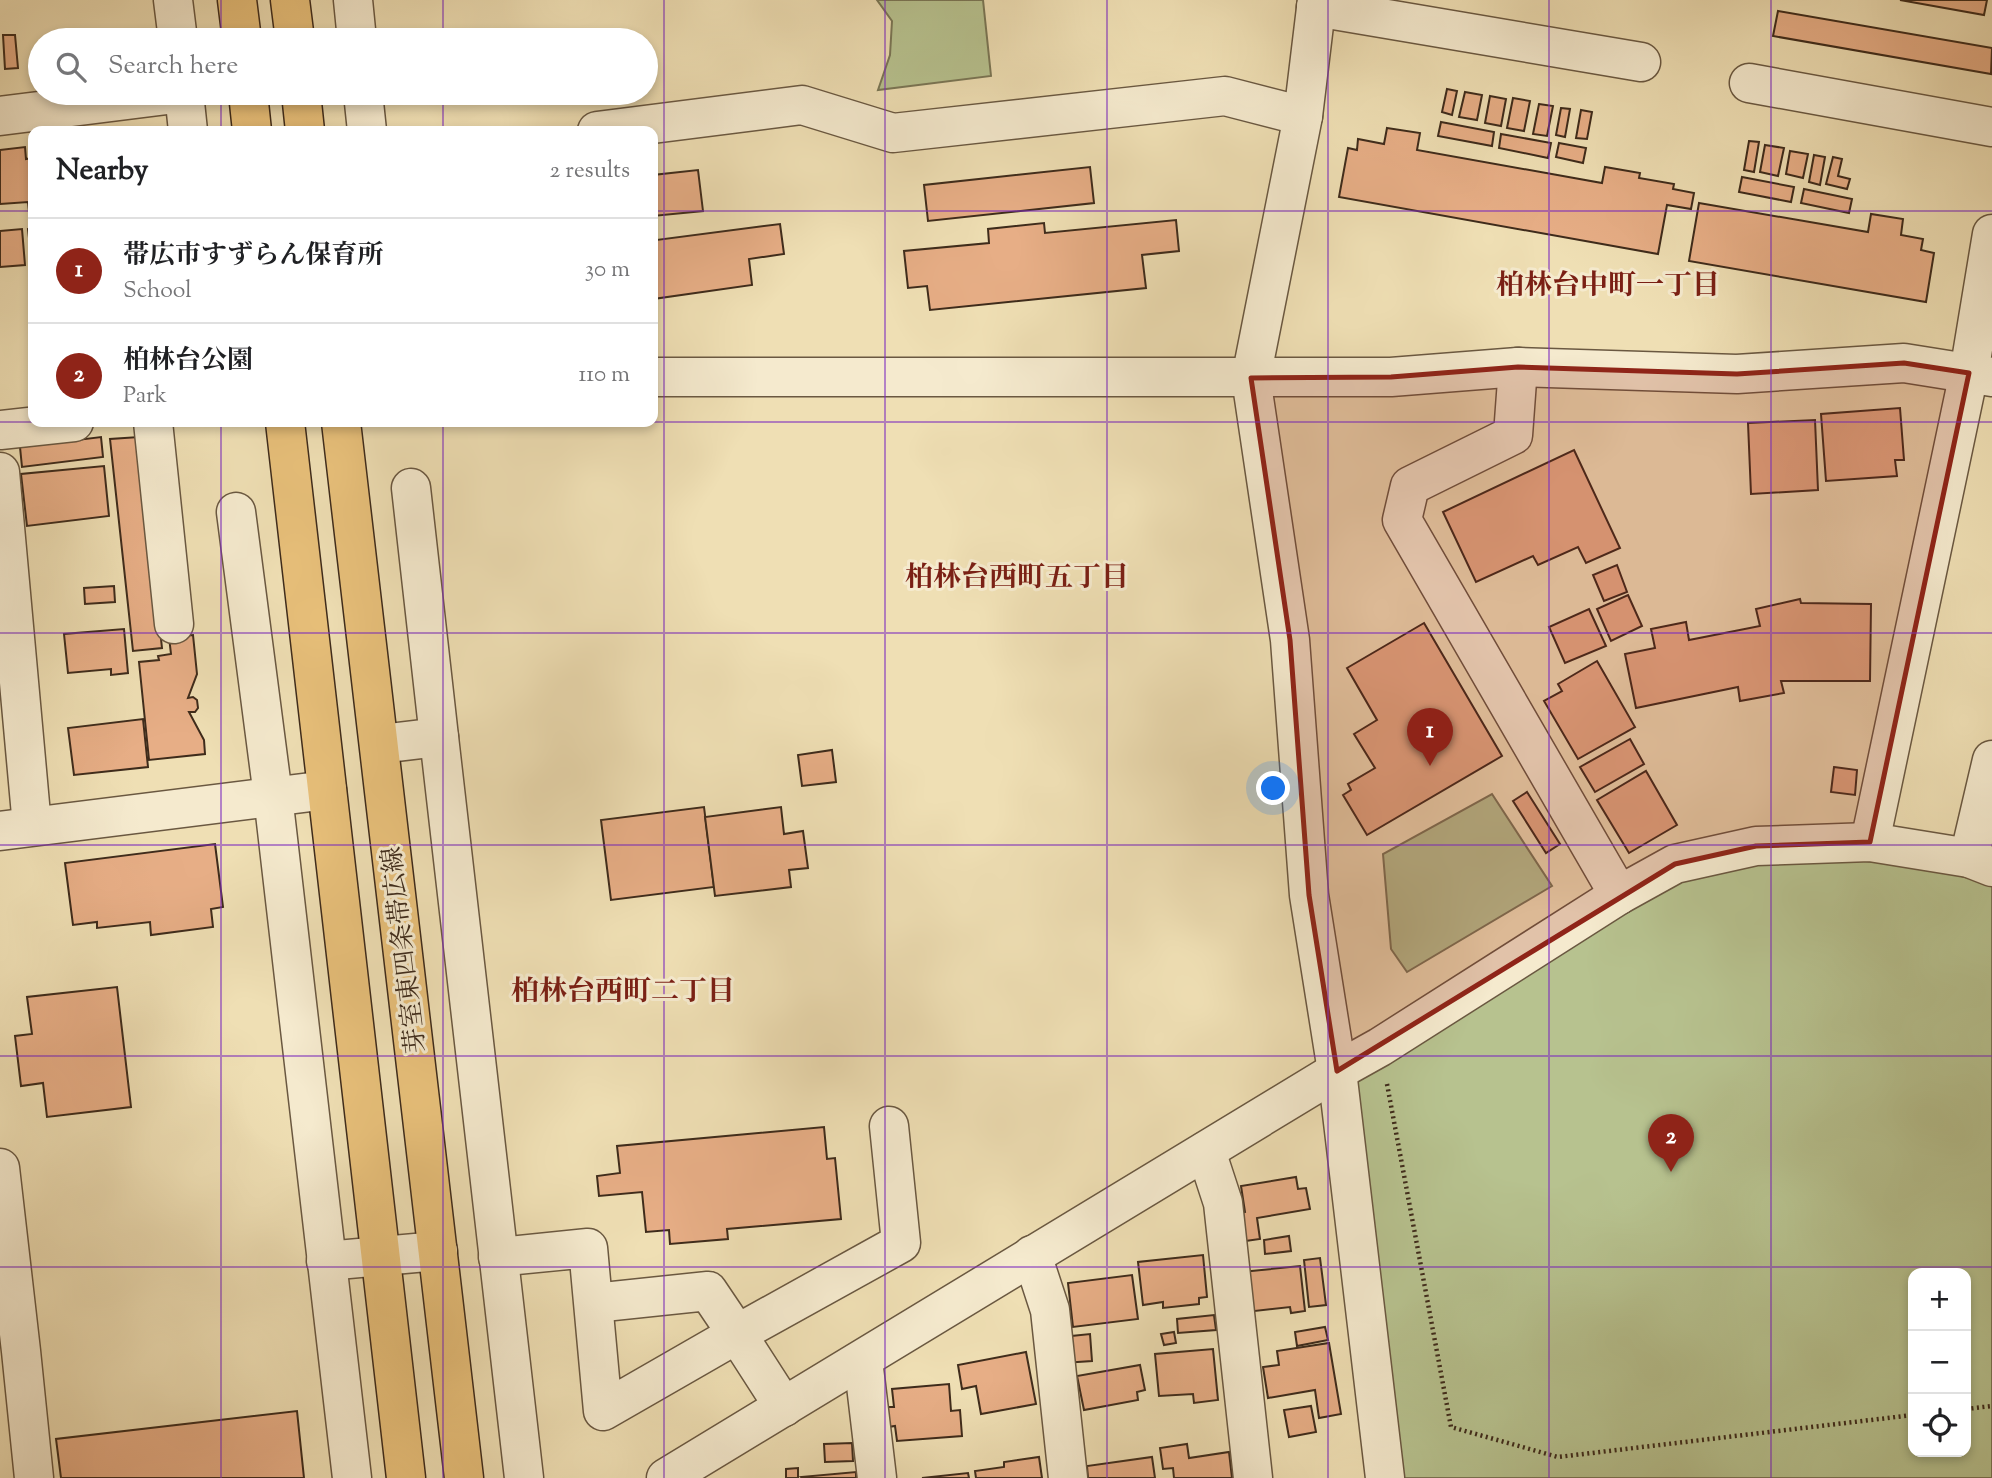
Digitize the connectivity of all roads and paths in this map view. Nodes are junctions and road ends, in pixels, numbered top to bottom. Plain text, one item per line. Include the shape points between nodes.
1 (173, 0) edge
2 (237, 0) edge
3 (290, 0) edge
4 (353, 0) edge
5 (1316, 4) edge
6 (176, 28) edge
7 (240, 28) edge
8 (294, 28) edge
9 (356, 28) edge
10 (1641, 62) dead end
11 (1749, 83) dead end
12 (88, 105) edge
13 (185, 105) edge
14 (249, 105) edge
15 (302, 105) edge
16 (364, 105) edge
17 (0, 116) edge
18 (1303, 116) junction
19 (187, 126) edge
20 (251, 126) edge
21 (304, 126) edge
22 (366, 126) edge
23 (636, 126) edge
24 (1992, 127) edge
25 (1992, 234) edge
26 (1518, 367) junction
27 (1980, 375) edge
28 (658, 377) edge
29 (1251, 378) junction
30 (28, 427) edge
31 (154, 427) edge
32 (286, 427) edge
33 (342, 427) edge
34 (0, 430) edge
35 (0, 472) edge
36 (411, 488) dead end
37 (236, 512) dead end
38 (174, 624) dead end
39 (439, 737) junction
40 (380, 744) junction
41 (1992, 760) edge
42 (327, 790) junction
43 (273, 796) junction
44 (16, 829) edge
45 (1870, 842) junction
46 (1981, 863) edge
47 (1619, 895) junction
48 (1380, 1047) junction
49 (1337, 1071) junction
50 (889, 1126) dead end
51 (1206, 1151) junction
52 (0, 1168) edge
53 (438, 1251) junction
54 (1032, 1255) junction
55 (380, 1256) junction
56 (498, 1257) junction
57 (327, 1261) junction
58 (594, 1303) junction
59 (737, 1334) junction
60 (863, 1360) junction
61 (1992, 1406) edge
62 (785, 1408) junction
63 (1971, 1408) edge
64 (1908, 1416) edge
65 (679, 1475) edge
66 (34, 1478) edge
67 (352, 1478) edge
68 (406, 1478) edge
69 (464, 1478) edge
70 (524, 1478) edge
71 (877, 1478) edge
72 (1069, 1478) edge
73 (1253, 1478) edge
74 (1385, 1478) edge

1 - 6 street
2 - 7 main road
3 - 8 main road
4 - 9 street
5 - 10 street
5 - 18 street
11 - 24 street
12 - 17 street
13 - 19 street
14 - 20 main road
15 - 21 main road
16 - 22 street
18 - 23 street via 1225,96 893,133 802,105
18 - 29 street
25 - 27 street
26 - 27 street via 1737,374 1904,363
26 - 29 street via 1391,377
26 - 47 street via 1513,435 1409,486 1402,520
27 - 45 street
28 - 29 street
29 - 49 street via 1290,640 1309,895
30 - 34 street
31 - 38 street
32 - 42 main road
33 - 40 main road, 芽室東四条帯広線
35 - 44 street
36 - 39 street
37 - 43 street
39 - 40 street
39 - 56 street
40 - 53 main road, 芽室東四条帯広線
41 - 46 street
42 - 43 street
42 - 55 main road
43 - 44 street
43 - 57 street
45 - 46 street
45 - 47 street via 1756,846 1675,864
47 - 48 street
48 - 49 street
48 - 64 path via 1451,1427 1558,1457
49 - 51 street
49 - 74 street
50 - 59 street via 901,1243
51 - 54 street
51 - 73 street via 1223,1203
52 - 66 street
53 - 55 street
53 - 69 main road, 芽室東四条帯広線
54 - 60 street
54 - 72 street via 1050,1310
55 - 57 street
55 - 68 main road
56 - 58 street via 589,1248
56 - 70 street
57 - 67 street
58 - 59 street via 708,1291
58 - 59 street via 603,1411
59 - 62 street
60 - 62 street
60 - 71 street
61 - 63 path
62 - 65 street

